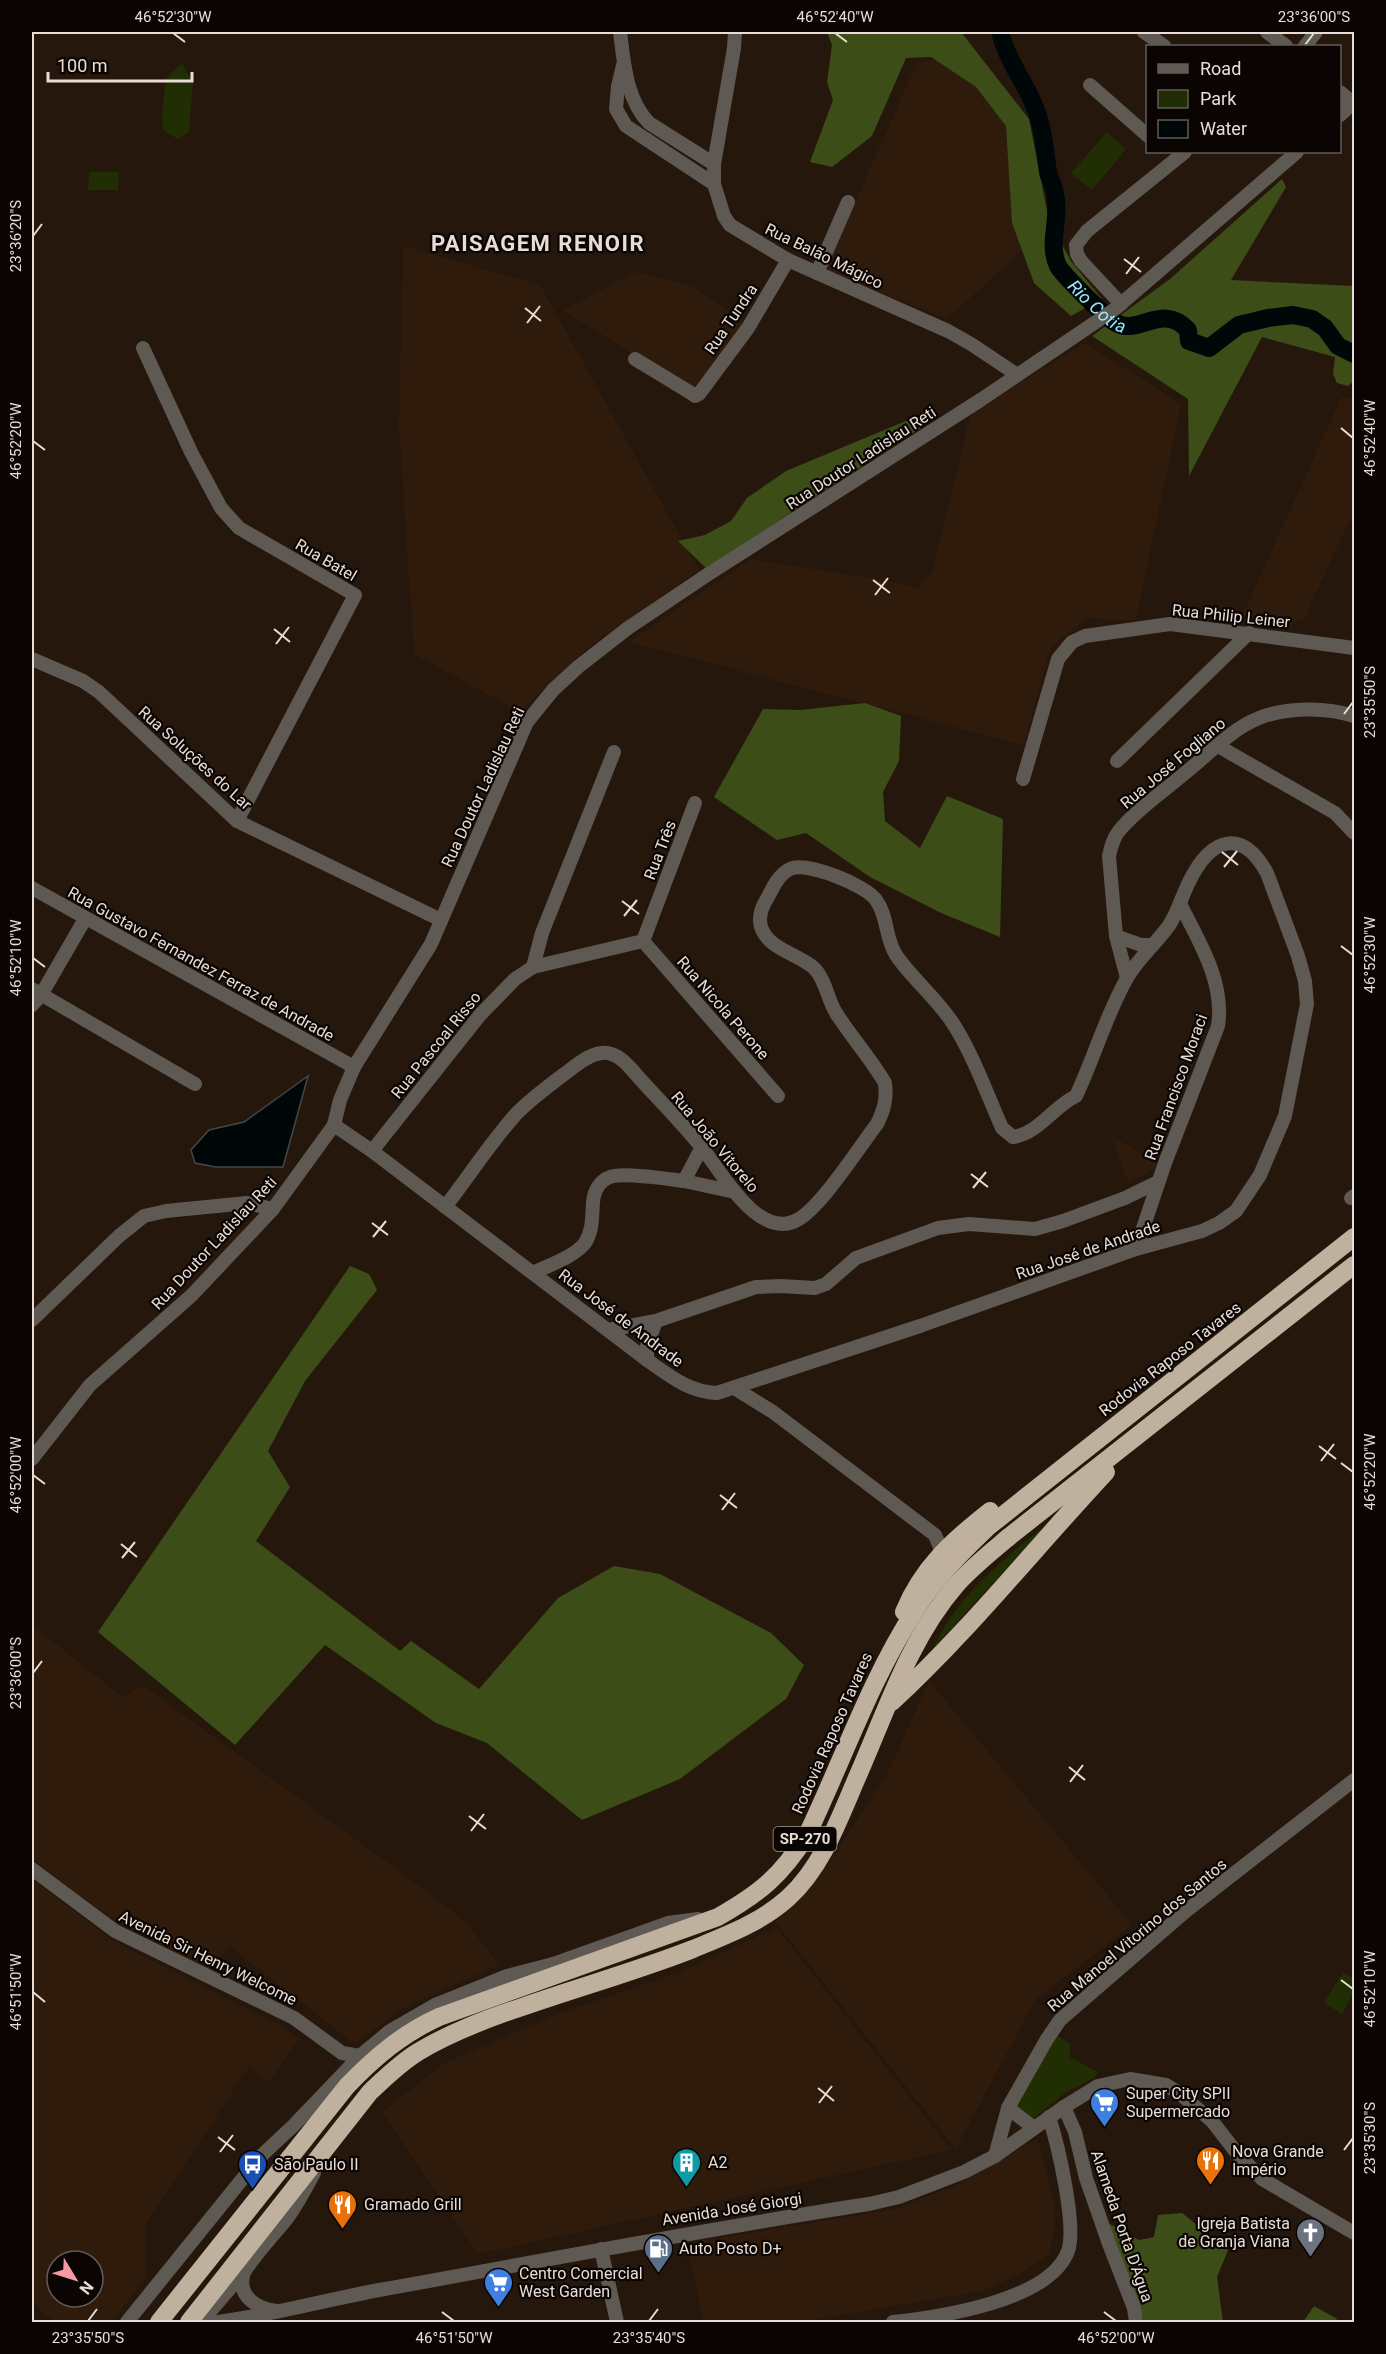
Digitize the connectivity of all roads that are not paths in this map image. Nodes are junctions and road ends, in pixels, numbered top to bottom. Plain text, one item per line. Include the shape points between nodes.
1 (620, 32) edge
2 (735, 32) edge
3 (1144, 32) edge
4 (1267, 32) edge
5 (1316, 32) edge
6 (1163, 45) edge
7 (1285, 45) edge
8 (1306, 45) edge
9 (624, 63) junction
10 (1090, 84) dead end
11 (1341, 93) edge
12 (1354, 103) edge
13 (1341, 114) edge
14 (1146, 134) edge
15 (1296, 153) edge
16 (1175, 154) edge
17 (714, 164) junction
18 (714, 184) junction
19 (848, 202) dead end
20 (788, 260) junction
21 (817, 273) junction
22 (1118, 306) junction
23 (143, 348) dead end
24 (635, 359) dead end
25 (1016, 374) junction
26 (1250, 633) junction
27 (1354, 648) edge
28 (32, 659) edge
29 (1354, 716) edge
30 (1218, 746) junction
31 (614, 752) dead end
32 (1117, 761) dead end
33 (1023, 779) dead end
34 (695, 803) dead end
35 (237, 821) junction
36 (1354, 833) edge
37 (32, 888) edge
38 (1180, 904) junction
39 (85, 919) junction
40 (441, 920) junction
41 (1116, 936) junction
42 (643, 941) junction
43 (1152, 945) junction
44 (533, 967) junction
45 (1127, 978) junction
46 (35, 996) edge
47 (354, 1067) junction
48 (195, 1084) dead end
49 (778, 1096) dead end
50 (1076, 1096) joint
51 (334, 1125) junction
52 (702, 1147) junction
53 (372, 1151) junction
54 (684, 1181) junction
55 (1158, 1182) junction
56 (735, 1192) junction
57 (445, 1207) junction
58 (273, 1209) junction
59 (1354, 1237) edge
60 (1136, 1248) junction
61 (1354, 1265) edge
62 (533, 1274) junction
63 (32, 1320) edge
64 (656, 1321) junction
65 (608, 1330) junction
66 (647, 1360) junction
67 (736, 1389) junction
68 (1146, 1429) junction
69 (1091, 1445) junction
70 (32, 1459) edge
71 (965, 1531) junction
72 (935, 1535) junction
73 (942, 1552) junction
74 (878, 1674) junction
75 (887, 1707) junction
76 (1354, 1780) edge
77 (32, 1869) edge
78 (718, 1917) junction
79 (342, 2053) junction
80 (360, 2056) junction
81 (345, 2072) junction
82 (1064, 2107) junction
83 (1008, 2108) junction
84 (1049, 2117) junction
85 (1034, 2128) junction
86 (332, 2139) junction
87 (995, 2156) junction
88 (1354, 2234) edge
89 (601, 2249) junction
90 (244, 2272) junction
91 (279, 2311) junction
92 (128, 2322) edge
93 (159, 2322) edge
94 (189, 2322) edge
95 (201, 2322) edge
96 (218, 2322) edge
97 (617, 2322) edge
98 (893, 2322) edge
99 (1136, 2322) edge

1 - 9 street
2 - 17 street, Rua Balão Mágico
3 - 6 street
4 - 7 street
5 - 8 street
9 - 17 street via 641,115
9 - 18 street via 616,109 626,126
10 - 14 street
11 - 12 street
12 - 13 street
15 - 22 street, Rua Doutor Ladislau Reti
16 - 22 street via 1076,245 1081,261
17 - 18 street, Rua Balão Mágico
18 - 20 street, Rua Balão Mágico via 730,225
19 - 21 street
20 - 21 street, Rua Balão Mágico
20 - 24 street, Rua Tundra via 748,328 699,394 695,396
21 - 25 street, Rua Balão Mágico via 948,331
22 - 25 street, Rua Doutor Ladislau Reti
23 - 35 street, Rua Batel via 191,452 229,519 355,596
25 - 40 street, Rua Doutor Ladislau Reti via 628,628 553,690 527,722
26 - 27 street, Rua Philip Leiner
26 - 32 street
26 - 33 street, Rua Philip Leiner via 1170,624 1085,636 1072,642 1058,659
28 - 35 street, Rua Soluções do Lar via 99,692
29 - 30 street, Rua José Fogliano via 1300,710 1276,714 1244,726
30 - 36 street via 1335,813
30 - 41 street, Rua José Fogliano via 1117,832 1109,856
31 - 44 street via 542,933
34 - 42 street, Rua Três
35 - 40 street, Rua Soluções do Lar
37 - 39 street, Rua Gustavo Fernandez Ferraz de Andrade
38 - 43 street, Rua José de Andrade
38 - 55 street, Rua Francisco Moraci via 1202,946 1221,1011 1213,1042
38 - 60 street, Rua José de Andrade via 1202,861 1218,847 1229,842 1249,849 1260,860 1271,883 1298,956 1307,1004 1285,1116 1248,1195 1236,1211 1219,1223
39 - 46 street
39 - 47 street, Rua Gustavo Fernandez Ferraz de Andrade
40 - 47 street, Rua Doutor Ladislau Reti via 426,954
41 - 43 street
41 - 45 street, Rua José Fogliano
42 - 44 street, Rua Pascoal Risso
42 - 49 street, Rua Nicola Perone
43 - 45 street, Rua José de Andrade
44 - 53 street, Rua Pascoal Risso via 515,979 480,1015
45 - 50 street, Rua José de Andrade
46 - 48 street
47 - 51 street, Rua Doutor Ladislau Reti
50 - 56 street, Rua João Vitorelo via 1020,1136 1007,1133 954,1025 896,954 877,900 870,892 812,868 788,869 762,906 761,927 773,944 805,961 822,978 837,1016 885,1083 884,1110 817,1203 798,1219 770,1222
51 - 53 street, Rua José de Andrade
51 - 58 street, Rua Doutor Ladislau Reti
52 - 54 street
52 - 56 street, Rua João Vitorelo
52 - 57 street, Rua João Vitorelo via 624,1062 607,1052 599,1053 582,1060 534,1097
53 - 57 street, Rua José de Andrade
54 - 56 street
54 - 62 street via 620,1175 601,1182 595,1191 585,1243
55 - 60 street, Rua Francisco Moraci
55 - 64 street via 1125,1198 1035,1228 969,1224 938,1228 855,1258 826,1284 815,1288 756,1287
57 - 62 street, Rua José de Andrade
58 - 63 street via 247,1203 144,1216
58 - 70 street, Rua Doutor Ladislau Reti via 192,1295 90,1385
59 - 69 highway, Rodovia Raposo Tavares / SP-270
60 - 67 street, Rua José de Andrade
61 - 68 highway, SP-270
62 - 65 street, Rua José de Andrade
64 - 65 street
64 - 66 street via 647,1346
65 - 66 street, Rua José de Andrade
66 - 67 street, Rua José de Andrade via 702,1393
67 - 72 street via 790,1424
68 - 75 highway via 988,1605
68 - 75 highway, SP-270 via 1010,1536 956,1585 918,1641
69 - 71 highway via 1040,1475
69 - 74 highway, Rodovia Raposo Tavares / SP-270 via 959,1555 916,1607
71 - 72 street
71 - 73 highway
72 - 73 street
73 - 74 highway via 916,1586
74 - 78 highway, Rodovia Raposo Tavares / SP-270 via 820,1807 793,1858 772,1881
75 - 86 highway, SP-270 via 831,1839 808,1875 766,1915 741,1930 659,1962 475,2023 446,2037 396,2068 370,2092
76 - 83 street, Rua Manoel Vitorino dos Santos via 1186,1911 1060,2020
77 - 79 street, Avenida Sir Henry Welcome via 115,1931 294,2018
78 - 80 street via 668,1923 507,1976 419,2014
78 - 93 highway, Rodovia Raposo Tavares / SP-270 via 440,2017 392,2043 347,2086
79 - 80 street
79 - 81 street
80 - 81 street
81 - 92 street via 261,2156
82 - 84 street, Avenida José Giorgi
82 - 88 street, Avenida José Giorgi via 1108,2082 1130,2079 1166,2085 1212,2121 1262,2179
82 - 99 street, Alameda Porta D'Água
83 - 85 street
83 - 87 street, Rua Manoel Vitorino dos Santos
84 - 85 street, Avenida José Giorgi
84 - 98 street via 1062,2169 1071,2237 1059,2268 1009,2298 936,2317
85 - 87 street, Avenida José Giorgi
86 - 90 street via 300,2200
86 - 94 highway, SP-270
87 - 89 street, Avenida José Giorgi via 931,2186 879,2202
89 - 91 street, Avenida José Giorgi
89 - 97 street
90 - 91 street via 243,2287 249,2300 267,2310
90 - 95 street
91 - 96 street, Avenida José Giorgi

